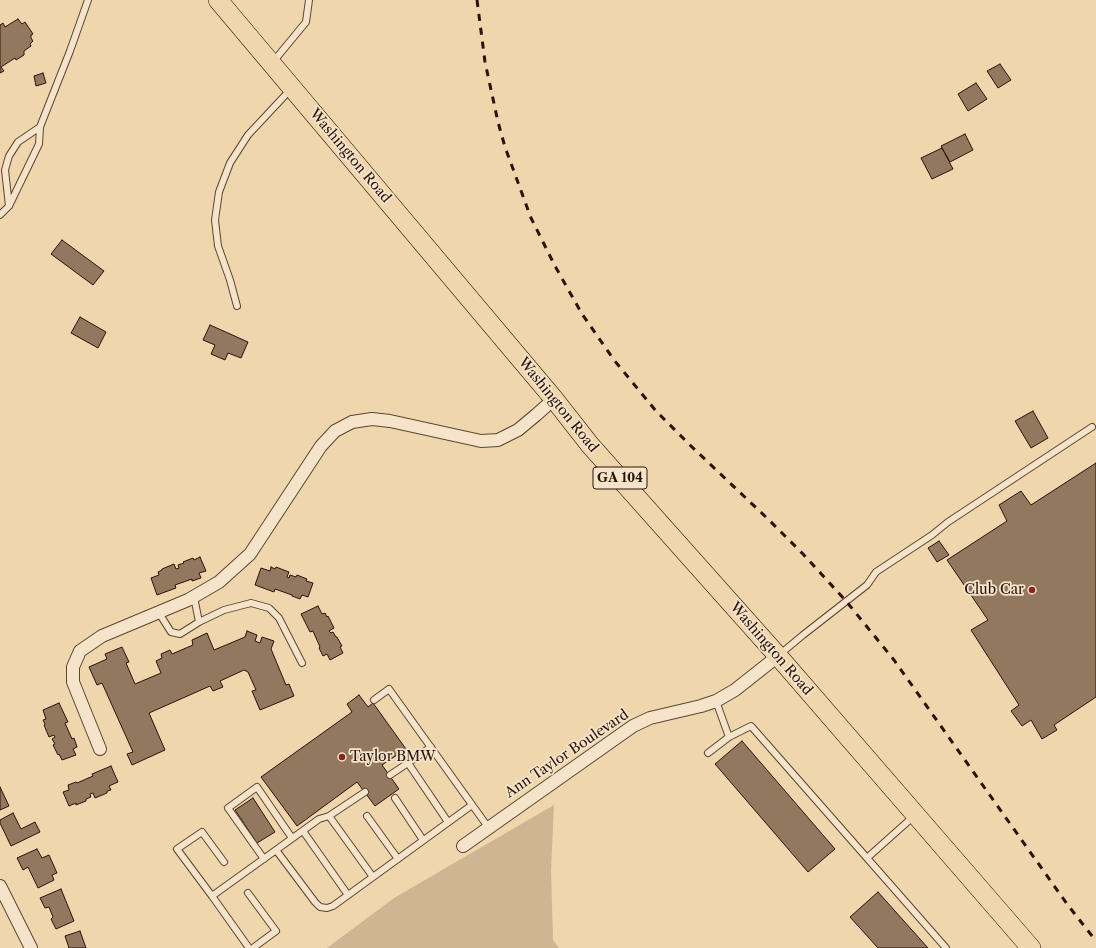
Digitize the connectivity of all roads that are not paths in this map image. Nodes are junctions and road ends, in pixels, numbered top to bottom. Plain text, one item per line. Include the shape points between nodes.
1 (88, 0) edge
2 (218, 0) edge
3 (309, 0) edge
4 (272, 64) junction
5 (292, 88) junction
6 (40, 127) junction
7 (9, 206) junction
8 (0, 215) edge
9 (238, 306) dead end
10 (554, 399) junction
11 (1092, 427) dead end
12 (194, 597) junction
13 (159, 612) junction
14 (199, 622) junction
15 (778, 656) junction
16 (302, 663) dead end
17 (374, 700) dead end
18 (716, 701) junction
19 (729, 737) junction
20 (431, 747) junction
21 (100, 749) dead end
22 (708, 753) dead end
23 (408, 763) junction
24 (390, 775) dead end
25 (364, 792) dead end
26 (395, 798) dead end
27 (472, 805) junction
28 (915, 815) junction
29 (329, 816) junction
30 (367, 816) dead end
31 (448, 822) junction
32 (488, 828) junction
33 (303, 831) junction
34 (292, 838) junction
35 (423, 840) junction
36 (463, 846) dead end
37 (276, 850) junction
38 (867, 858) junction
39 (264, 859) junction
40 (398, 859) junction
41 (224, 862) dead end
42 (373, 877) junction
43 (0, 886) edge
44 (248, 892) dead end
45 (348, 895) junction
46 (212, 896) junction
47 (31, 948) edge
48 (249, 948) edge
49 (253, 948) edge
50 (946, 948) edge
51 (1031, 948) edge

1 - 6 lane
2 - 4 main road, Washington Road / GA 104
3 - 4 lane via 306,22
4 - 5 main road, Washington Road / GA 104
5 - 9 lane via 248,135 230,163 219,192 215,220 218,246
5 - 10 main road, Washington Road / GA 104
6 - 7 lane via 39,144
6 - 7 lane via 18,142 9,156 5,170
7 - 8 lane
10 - 12 street via 518,430 498,440 481,441 372,419 352,422 335,431 321,446 250,554 219,582
10 - 15 main road, Washington Road / GA 104 via 590,445
11 - 15 lane via 876,572 867,585
12 - 13 street
12 - 14 lane
13 - 14 lane via 171,632 180,634
13 - 21 street via 102,636 80,651 74,667 73,682
14 - 16 lane via 224,610 251,603 269,608 279,618
15 - 18 street, Ann Taylor Boulevard via 735,690
15 - 28 main road, Washington Road / GA 104
17 - 20 lane via 389,689
18 - 19 lane
18 - 32 street, Ann Taylor Boulevard via 650,718 633,726
19 - 22 lane
19 - 38 lane via 751,726
20 - 23 lane
20 - 27 lane
23 - 24 lane
23 - 31 lane
25 - 29 lane
26 - 35 lane
27 - 31 lane
27 - 32 lane
28 - 38 lane
28 - 51 main road, Washington Road / GA 104
29 - 33 lane via 319,819
29 - 42 lane
30 - 40 lane
31 - 35 lane
32 - 36 street, Ann Taylor Boulevard
33 - 34 lane
33 - 45 lane
34 - 37 lane
34 - 39 lane via 257,787 228,808
35 - 40 lane
37 - 39 lane
37 - 45 lane via 320,907 333,906
38 - 50 lane
39 - 46 lane
40 - 42 lane
41 - 46 lane via 202,832 177,849
42 - 45 lane
43 - 47 street
44 - 49 lane via 276,931
46 - 48 lane

